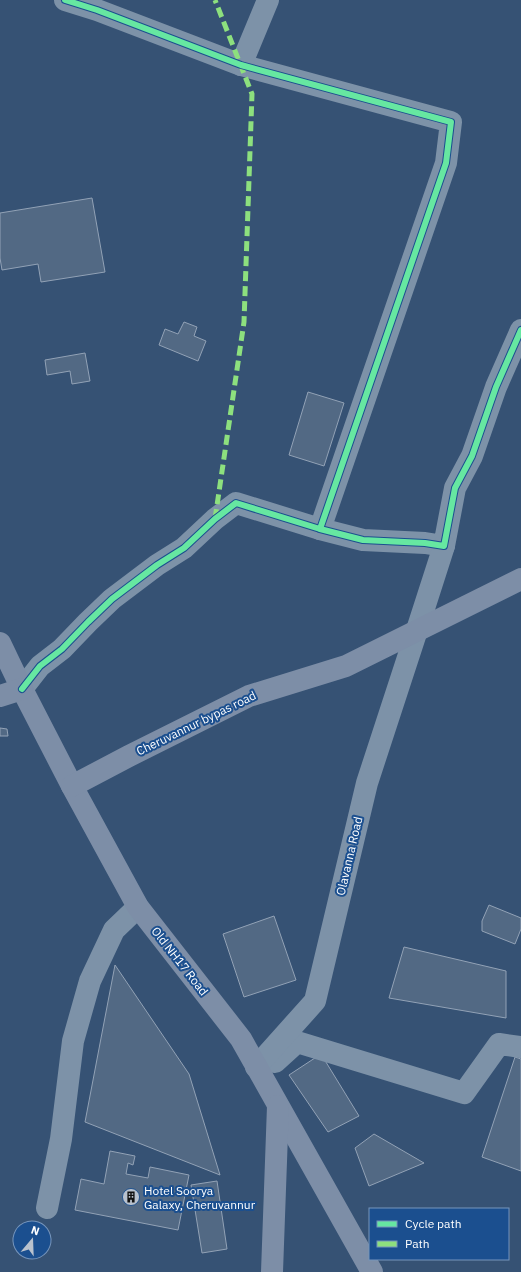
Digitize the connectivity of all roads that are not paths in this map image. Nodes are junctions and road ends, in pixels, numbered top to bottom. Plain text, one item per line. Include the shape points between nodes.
1 (65, 0) edge
2 (268, 0) edge
3 (241, 65) junction
4 (521, 330) edge
5 (320, 529) junction
6 (444, 546) junction
7 (521, 579) edge
8 (417, 630) junction
9 (0, 643) edge
10 (22, 689) junction
11 (0, 696) edge
12 (72, 786) junction
13 (138, 907) junction
14 (521, 1047) edge
15 (259, 1071) junction
16 (278, 1106) junction
17 (47, 1208) dead end
18 (272, 1272) edge
19 (372, 1272) edge

1 - 3 street
2 - 3 street
3 - 5 street via 451,122 446,163
4 - 6 street, Olavanna Road via 496,387 472,456 455,488
5 - 6 street via 364,540
5 - 10 street via 236,503 184,548 112,599 62,649 40,666
6 - 8 street, Olavanna Road
7 - 8 main road, Cheruvannur bypas road
8 - 12 main road, Cheruvannur bypas road via 346,666 249,696
8 - 15 street, Olavanna Road via 367,783 315,1000
9 - 10 main road, Old NH17 Road
10 - 11 main road
10 - 12 main road, Old NH17 Road
12 - 13 main road, Old NH17 Road
13 - 15 main road, Old NH17 Road via 241,1039
13 - 17 street via 114,930 90,981 73,1041 61,1139
14 - 15 street via 498,1044 464,1093 297,1042
15 - 16 main road, Old NH17 Road
16 - 18 main road
16 - 19 main road, Old NH17 Road

